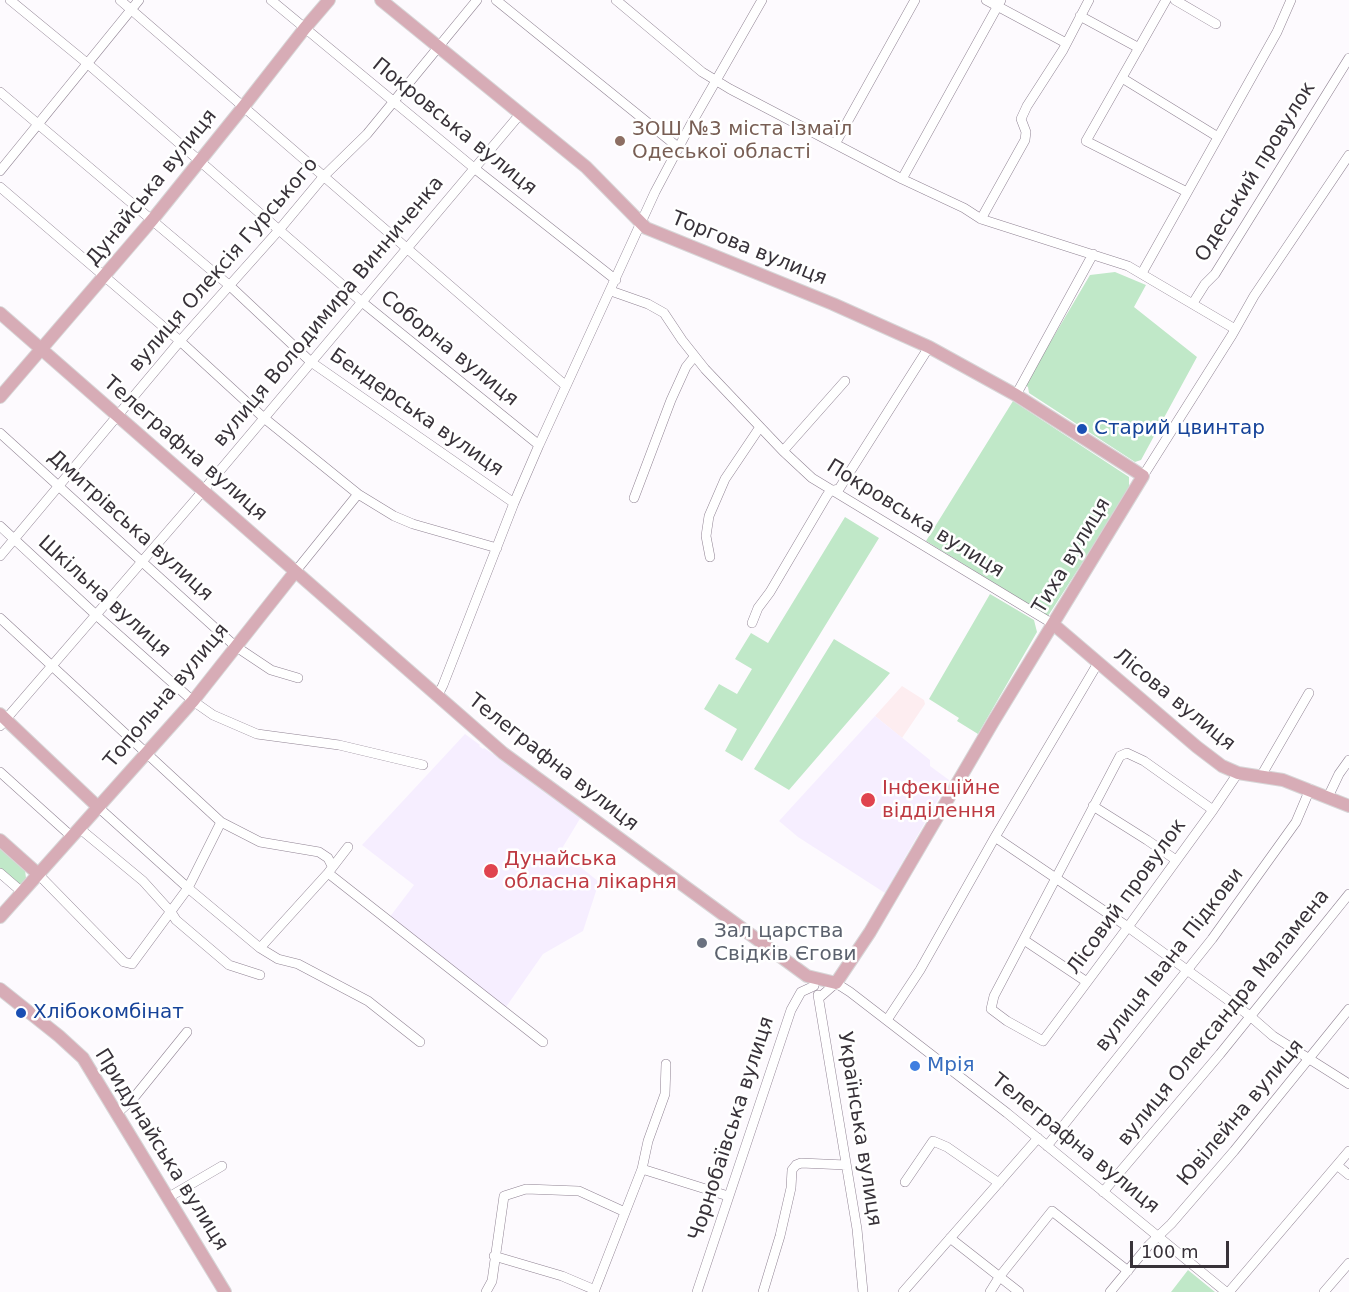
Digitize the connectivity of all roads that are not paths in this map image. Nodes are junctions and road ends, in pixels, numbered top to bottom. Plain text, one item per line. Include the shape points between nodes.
1 (9, 0) edge
2 (120, 0) edge
3 (139, 0) edge
4 (271, 0) edge
5 (329, 0) edge
6 (381, 0) edge
7 (477, 0) edge
8 (496, 0) edge
9 (616, 0) edge
10 (762, 0) edge
11 (915, 0) edge
12 (986, 0) edge
13 (1089, 0) edge
14 (1166, 0) edge
15 (1175, 0) edge
16 (1291, 0) edge
17 (999, 3) edge
18 (131, 9) junction
19 (1080, 16) junction
20 (1216, 24) dead end
21 (304, 28) junction
22 (1066, 43) junction
23 (439, 46) junction
24 (1139, 48) junction
25 (1349, 58) edge
26 (88, 64) junction
27 (1122, 78) junction
28 (716, 81) junction
29 (0, 92) edge
30 (394, 100) junction
31 (244, 106) junction
32 (521, 114) junction
33 (38, 124) junction
34 (1218, 136) junction
35 (835, 144) junction
36 (679, 148) junction
37 (1349, 155) edge
38 (200, 160) junction
39 (474, 168) junction
40 (0, 171) edge
41 (324, 176) junction
42 (902, 179) junction
43 (0, 187) edge
44 (1187, 192) junction
45 (153, 219) junction
46 (981, 219) junction
47 (642, 224) junction
48 (279, 230) junction
49 (407, 248) junction
50 (1093, 254) junction
51 (1142, 273) junction
52 (104, 277) junction
53 (616, 280) junction
54 (230, 286) junction
55 (611, 291) junction
56 (362, 302) junction
57 (1193, 303) junction
58 (0, 313) edge
59 (1235, 329) junction
60 (180, 341) junction
61 (929, 347) junction
62 (41, 350) junction
63 (694, 357) junction
64 (311, 363) junction
65 (845, 381) dead end
66 (566, 386) junction
67 (1016, 395) junction
68 (0, 397) edge
69 (118, 416) junction
70 (264, 418) junction
71 (760, 427) junction
72 (0, 434) edge
73 (539, 445) junction
74 (783, 451) junction
75 (1143, 476) junction
76 (59, 486) junction
77 (202, 490) junction
78 (830, 490) junction
79 (358, 494) junction
80 (634, 498) dead end
81 (514, 503) junction
82 (0, 526) edge
83 (14, 539) junction
84 (497, 548) junction
85 (0, 556) edge
86 (710, 557) dead end
87 (143, 561) junction
88 (295, 572) junction
89 (95, 614) junction
90 (0, 618) edge
91 (752, 623) dead end
92 (1053, 624) junction
93 (235, 646) junction
94 (1098, 663) junction
95 (51, 667) junction
96 (298, 678) dead end
97 (1309, 693) dead end
98 (437, 696) junction
99 (193, 700) junction
100 (2, 720) edge
101 (145, 753) junction
102 (1349, 760) edge
103 (423, 765) dead end
104 (0, 772) edge
105 (1238, 773) junction
106 (1261, 776) junction
107 (1310, 789) junction
108 (1328, 797) junction
109 (1093, 806) junction
110 (1349, 806) edge
111 (98, 807) junction
112 (1213, 810) junction
113 (220, 822) junction
114 (75, 832) junction
115 (995, 837) junction
116 (0, 840) edge
117 (348, 847) dead end
118 (1176, 860) junction
119 (330, 869) junction
120 (0, 873) edge
121 (38, 873) junction
122 (1056, 878) junction
123 (188, 888) junction
124 (22, 892) junction
125 (1349, 894) edge
126 (171, 912) junction
127 (0, 917) edge
128 (1128, 927) junction
129 (1024, 940) junction
130 (260, 948) junction
131 (1188, 970) junction
132 (260, 975) dead end
133 (810, 981) junction
134 (1087, 982) junction
135 (836, 983) junction
136 (0, 989) edge
137 (819, 998) junction
138 (1349, 1009) edge
139 (1250, 1016) junction
140 (887, 1020) junction
141 (187, 1032) dead end
142 (420, 1042) dead end
143 (543, 1042) dead end
144 (1310, 1059) junction
145 (666, 1065) dead end
146 (1349, 1084) edge
147 (117, 1113) junction
148 (1038, 1138) junction
149 (1047, 1146) junction
150 (1349, 1151) edge
151 (846, 1165) junction
152 (222, 1166) dead end
153 (1338, 1166) junction
154 (642, 1168) junction
155 (1349, 1175) edge
156 (905, 1182) dead end
157 (999, 1183) junction
158 (1103, 1192) junction
159 (728, 1196) junction
160 (169, 1197) junction
161 (625, 1212) junction
162 (1157, 1237) junction
163 (950, 1238) junction
164 (494, 1256) junction
165 (1349, 1263) edge
166 (1128, 1271) junction
167 (1000, 1276) junction
168 (594, 1291) edge
169 (225, 1292) edge
170 (486, 1292) edge
171 (697, 1292) edge
172 (763, 1292) edge
173 (862, 1292) edge
174 (903, 1292) edge
175 (990, 1292) edge
176 (1020, 1292) edge
177 (1110, 1292) edge
178 (1227, 1292) edge
179 (1324, 1292) edge

1 - 26 street, Соборна вулиця
2 - 18 street
3 - 18 street
4 - 21 street, Покровська вулиця
5 - 21 main road, Дунайська вулиця
6 - 23 main road, Торгова вулиця
7 - 23 street, вулиця Олексія Гурського
8 - 36 street
9 - 28 street
10 - 28 street
11 - 35 street
12 - 17 street
13 - 19 street
14 - 24 street
15 - 20 street
16 - 34 street
17 - 22 street
17 - 42 street
18 - 26 street
18 - 31 street
19 - 22 street
19 - 24 street
21 - 30 street, Покровська вулиця
21 - 31 main road, Дунайська вулиця
22 - 46 street via 1027,106 1021,119 1025,140
23 - 30 street, вулиця Олексія Гурського
23 - 32 main road, Торгова вулиця
24 - 27 street
25 - 57 street, Одеський провулок
26 - 33 street
26 - 38 street, Соборна вулиця
27 - 34 street
27 - 44 street via 1086,141
28 - 35 street
28 - 36 street
29 - 33 street, Бендерська вулиця
30 - 39 street, Покровська вулиця
30 - 41 street, вулиця Олексія Гурського via 367,134
31 - 38 main road, Дунайська вулиця
31 - 41 street
32 - 39 street, вулиця Володимира Винниченка
32 - 47 main road, Торгова вулиця via 586,167
33 - 40 street
33 - 45 street, Бендерська вулиця
34 - 44 street
35 - 42 street
36 - 47 street
37 - 59 street, Тиха вулиця
38 - 45 main road, Дунайська вулиця
38 - 48 street, Соборна вулиця
39 - 49 street, вулиця Володимира Винниченка
39 - 53 street, Покровська вулиця
41 - 48 street, вулиця Олексія Гурського
41 - 49 street
42 - 46 street
43 - 52 street
44 - 51 street
45 - 52 main road, Дунайська вулиця
45 - 54 street, Бендерська вулиця
46 - 50 street
47 - 53 street
47 - 61 main road, Торгова вулиця
48 - 54 street, вулиця Олексія Гурського
48 - 56 street, Соборна вулиця
49 - 56 street, вулиця Володимира Винниченка
49 - 66 street
50 - 51 street
50 - 67 street
51 - 57 street
52 - 60 street
52 - 62 main road, Дунайська вулиця
53 - 55 street
54 - 60 street, вулиця Олексія Гурського
54 - 64 street, Бендерська вулиця
55 - 63 street, Покровська вулиця via 661,310
55 - 66 street
56 - 64 street, вулиця Володимира Винниченка
56 - 73 street, Соборна вулиця
57 - 59 street
58 - 62 main road, Телеграфна вулиця
59 - 75 street, Тиха вулиця
60 - 69 street, вулиця Олексія Гурського
60 - 70 street
61 - 67 main road, Торгова вулиця
61 - 78 street via 839,489
62 - 68 main road, Дунайська вулиця
62 - 69 main road, Телеграфна вулиця
63 - 71 street, Покровська вулиця
63 - 80 street via 671,400
64 - 70 street, вулиця Володимира Винниченка
64 - 81 street, Бендерська вулиця
65 - 74 street
66 - 73 street
67 - 75 main road, Торгова вулиця
69 - 76 street, вулиця Олексія Гурського
69 - 77 main road, Телеграфна вулиця
70 - 77 street, вулиця Володимира Винниченка
70 - 79 street
71 - 74 street, Покровська вулиця
71 - 86 street via 726,479 709,516 706,536
72 - 76 street, Дмитрівська вулиця
73 - 81 street
74 - 78 street, Покровська вулиця
75 - 92 main road, Тиха вулиця
76 - 83 street, вулиця Олексія Гурського
76 - 87 street, Дмитрівська вулиця
77 - 87 street, вулиця Володимира Винниченка
77 - 88 main road, Телеграфна вулиця
78 - 91 street
78 - 92 street, Покровська вулиця
79 - 84 street via 413,524
79 - 88 street, Топольна вулиця
81 - 84 street
82 - 83 street, Шкільна вулиця
83 - 85 street, вулиця Олексія Гурського
83 - 89 street, Шкільна вулиця
84 - 98 street
87 - 89 street, вулиця Володимира Винниченка
87 - 93 street, Дмитрівська вулиця
88 - 93 main road, Топольна вулиця
88 - 98 main road, Телеграфна вулиця
89 - 95 street, вулиця Володимира Винниченка
89 - 99 street, Шкільна вулиця
90 - 95 street
92 - 94 main road, Лісова вулиця
92 - 135 main road, Тиха вулиця
93 - 96 street, Дмитрівська вулиця via 271,670
93 - 99 main road, Топольна вулиця
94 - 105 main road, Лісова вулиця via 1222,766
94 - 115 street
95 - 100 street, вулиця Володимира Винниченка
95 - 101 street
97 - 106 street
98 - 133 main road, Телеграфна вулиця via 535,777
99 - 101 main road, Топольна вулиця
99 - 103 street, Шкільна вулиця via 213,716 257,734 339,745
100 - 111 main road
101 - 111 main road, Топольна вулиця
101 - 113 street
102 - 108 street
104 - 114 street
105 - 106 main road, Лісова вулиця
105 - 112 street, Лісовий провулок
106 - 107 main road, Лісова вулиця
107 - 108 main road, Лісова вулиця
107 - 131 street, вулиця Івана Підкови via 1294,826
108 - 110 main road, Лісова вулиця
109 - 112 street via 1117,759 1127,753 1154,767
109 - 118 street
109 - 122 street
111 - 114 main road, Топольна вулиця
111 - 123 street
112 - 118 street, Лісовий провулок
113 - 119 street via 260,842 319,852 328,858
113 - 123 street
114 - 121 main road, Топольна вулиця
114 - 126 street via 143,881
115 - 122 street
115 - 140 street via 920,970
116 - 121 main road
117 - 119 street
118 - 128 street, Лісовий провулок
119 - 130 street
119 - 143 street
120 - 124 street
121 - 124 main road, Топольна вулиця
121 - 126 street via 128,965 136,960
122 - 128 street
122 - 129 street
123 - 126 street
123 - 130 street
124 - 127 main road, Топольна вулиця
125 - 139 street, вулиця Олександра Маламена
126 - 132 street via 230,965
128 - 131 street
128 - 134 street, Лісовий провулок
129 - 134 street
129 - 134 street, Лісовий провулок via 991,1009 1007,1022 1043,1041
130 - 142 street via 368,1001
131 - 139 street
131 - 149 street, вулиця Івана Підкови
133 - 135 main road, Телеграфна вулиця
133 - 137 street, Українська вулиця
133 - 159 street, Чорнобаївська вулиця via 791,1010
135 - 137 street
135 - 140 street, Телеграфна вулиця
136 - 147 main road, Придунайська вулиця via 83,1058
137 - 151 street, Українська вулиця
138 - 144 street, Ювілейна вулиця
139 - 144 street
139 - 158 street, вулиця Олександра Маламена
140 - 148 street, Телеграфна вулиця
141 - 147 street
144 - 146 street
144 - 162 street, Ювілейна вулиця
145 - 154 street via 665,1095
147 - 160 main road, Придунайська вулиця
148 - 149 street, Телеграфна вулиця
148 - 157 street
149 - 158 street, Телеграфна вулиця
150 - 153 street
151 - 172 street via 801,1163 792,1170 780,1236
151 - 173 street, Українська вулиця
152 - 160 street
153 - 155 street
153 - 178 street
154 - 159 street
154 - 161 street
156 - 157 street via 933,1141
157 - 163 street
158 - 162 street, Телеграфна вулиця
159 - 171 street, Чорнобаївська вулиця
160 - 169 main road, Придунайська вулиця
161 - 164 street via 579,1191 526,1189 504,1196
161 - 168 street
162 - 166 street, Ювілейна вулиця
162 - 178 street, Телеграфна вулиця
163 - 167 street
163 - 174 street
164 - 168 street via 562,1276
164 - 170 street via 492,1281
165 - 179 street
166 - 167 street via 1052,1211
166 - 177 street, Ювілейна вулиця
167 - 175 street
167 - 176 street

